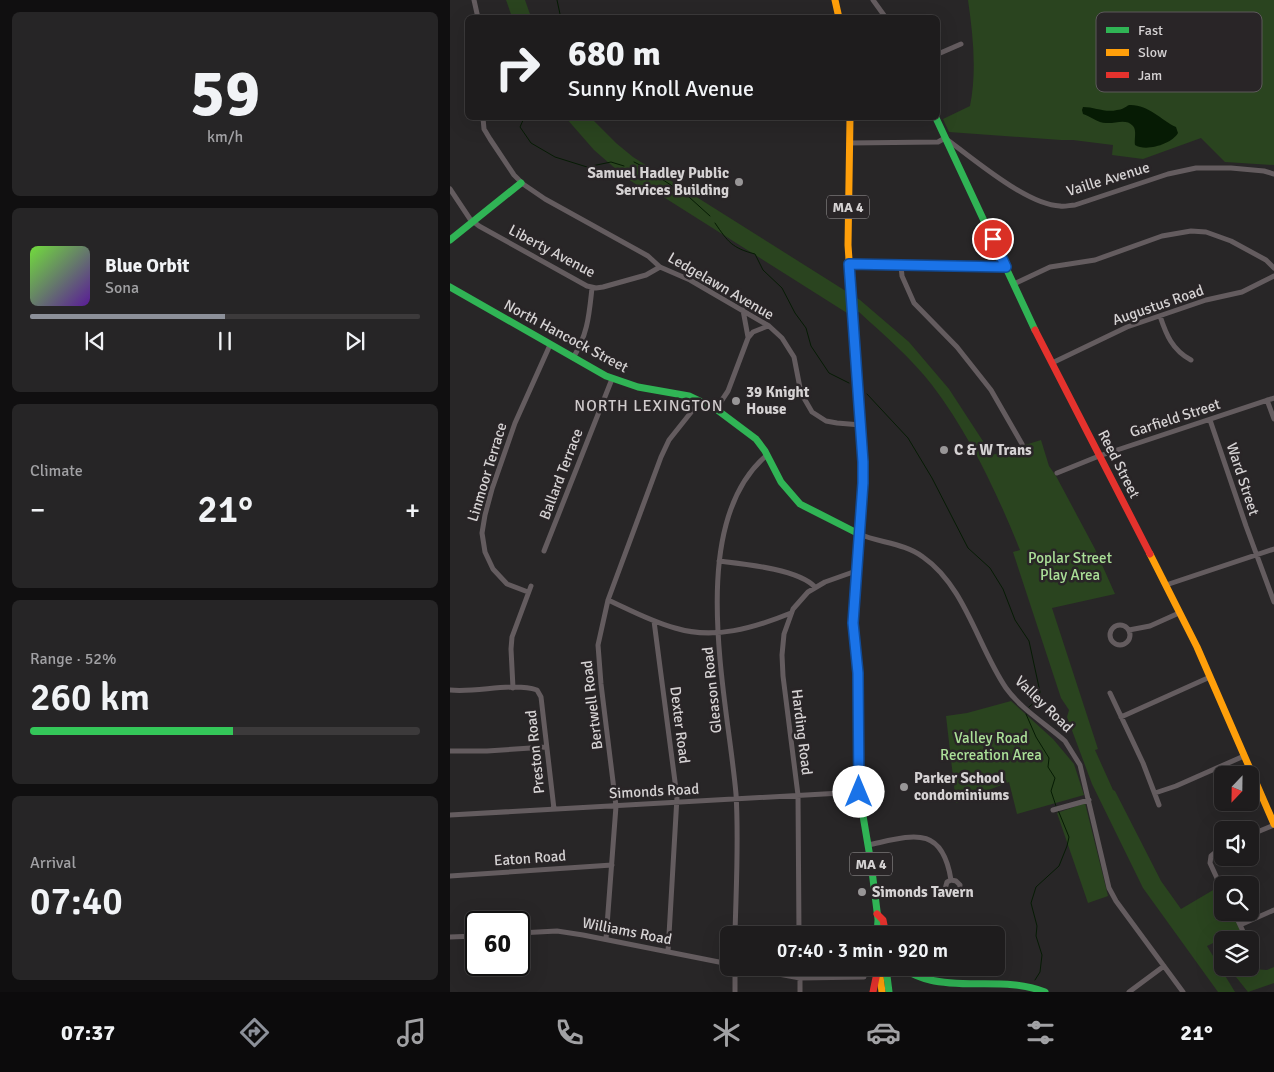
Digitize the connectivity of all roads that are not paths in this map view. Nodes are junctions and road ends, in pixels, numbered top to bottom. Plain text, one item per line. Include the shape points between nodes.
1 (474, 0) edge
2 (835, 0) edge
3 (873, 0) edge
4 (477, 15) edge
5 (838, 15) edge
6 (884, 15) edge
7 (961, 44) dead end
8 (940, 53) edge
9 (483, 120) edge
10 (850, 120) edge
11 (937, 120) edge
12 (945, 138) junction
13 (849, 143) junction
14 (966, 153) junction
15 (956, 161) junction
16 (1274, 174) edge
17 (521, 183) junction
18 (450, 189) edge
19 (473, 221) junction
20 (450, 240) edge
21 (849, 264) junction
22 (901, 266) junction
23 (660, 267) junction
24 (1006, 267) junction
25 (1274, 268) edge
26 (1274, 276) edge
27 (1014, 284) junction
28 (450, 287) edge
29 (592, 288) junction
30 (743, 310) junction
31 (1160, 316) junction
32 (768, 326) junction
33 (748, 338) junction
34 (550, 345) junction
35 (574, 358) junction
36 (1191, 360) dead end
37 (1052, 363) junction
38 (612, 379) junction
39 (1274, 398) edge
40 (1267, 400) junction
41 (700, 401) junction
42 (716, 409) junction
43 (1274, 419) edge
44 (1210, 420) junction
45 (861, 425) junction
46 (1022, 444) dead end
47 (767, 455) junction
48 (1099, 456) junction
49 (1057, 472) dead end
50 (859, 534) junction
51 (1274, 549) edge
52 (544, 551) dead end
53 (1256, 555) junction
54 (719, 561) junction
55 (856, 571) junction
56 (1166, 585) junction
57 (531, 586) dead end
58 (815, 587) junction
59 (528, 592) junction
60 (608, 600) junction
61 (1274, 602) edge
62 (791, 613) junction
63 (1179, 613) junction
64 (654, 621) junction
65 (1130, 630) dead end
66 (718, 632) junction
67 (1210, 677) junction
68 (513, 688) junction
69 (450, 690) edge
70 (1110, 694) dead end
71 (1121, 717) junction
72 (546, 747) junction
73 (450, 751) edge
74 (1244, 756) junction
75 (859, 792) junction
76 (1155, 793) junction
77 (798, 795) junction
78 (736, 799) junction
79 (1089, 800) junction
80 (676, 802) junction
81 (1159, 805) dead end
82 (616, 806) junction
83 (554, 809) junction
84 (1053, 810) dead end
85 (450, 815) edge
86 (1274, 824) edge
87 (1259, 831) edge
88 (868, 845) junction
89 (1214, 852) edge
90 (612, 866) junction
91 (450, 876) edge
92 (1216, 876) edge
93 (951, 880) dead end
94 (1274, 910) edge
95 (877, 917) junction
96 (1238, 921) edge
97 (1240, 925) junction
98 (735, 926) edge
99 (799, 926) edge
100 (877, 926) edge
101 (880, 926) edge
102 (884, 926) edge
103 (1243, 931) edge
104 (530, 932) edge
105 (465, 936) edge
106 (450, 937) edge
107 (606, 939) junction
108 (668, 952) junction
109 (720, 962) edge
110 (1164, 966) junction
111 (735, 976) edge
112 (789, 976) edge
113 (877, 976) edge
114 (880, 976) edge
115 (887, 976) edge
116 (911, 976) edge
117 (864, 977) dead end
118 (800, 978) junction
119 (734, 992) edge
120 (800, 992) edge
121 (873, 992) edge
122 (882, 992) edge
123 (889, 992) edge
124 (1045, 992) edge
125 (1129, 992) edge
126 (1183, 992) edge

1 - 4 street
2 - 5 main road
3 - 6 street
7 - 8 street
9 - 17 street, Ledgelawn Avenue via 484,129
10 - 13 main road, MA 4
11 - 12 main road, Reed Street
12 - 13 street via 938,142
12 - 14 street, Vaille Avenue
12 - 15 main road, Reed Street
13 - 21 main road, MA 4
14 - 15 street
14 - 16 street, Vaille Avenue via 1014,188 1060,206 1075,205 1196,168 1231,168
15 - 24 main road, Reed Street
17 - 19 main road
17 - 23 street, Ledgelawn Avenue via 648,256
18 - 19 street, Liberty Avenue
19 - 20 main road
19 - 29 street, Liberty Avenue
21 - 22 street
21 - 45 main road, MA 4
22 - 24 street
22 - 46 street via 914,303 957,347 992,390
23 - 29 street, Liberty Avenue via 646,275
23 - 30 street, Ledgelawn Avenue
24 - 27 main road, Reed Street
25 - 27 street via 1245,247 1220,236 1191,231 1164,236 1095,260 1050,268
26 - 31 street, Augustus Road via 1242,292
27 - 37 main road, Reed Street
28 - 34 main road, North Hancock Street
29 - 35 street via 587,331
30 - 32 street, Ledgelawn Avenue
30 - 33 street
31 - 36 street via 1174,346
31 - 37 street, Augustus Road via 1126,327
32 - 33 street via 753,332
32 - 45 street, Ledgelawn Avenue via 782,338 794,357 801,393 812,412 836,424
33 - 42 street via 728,391
34 - 35 main road, North Hancock Street
34 - 59 street, Linmoor Terrace via 515,423 492,489 482,533 485,552 493,569 507,584
35 - 38 main road, North Hancock Street
37 - 48 main road, Reed Street
38 - 41 main road, North Hancock Street
38 - 52 street, Ballard Terrace
39 - 40 street, Garfield Street
40 - 43 street
40 - 44 street, Garfield Street
41 - 42 main road, North Hancock Street
41 - 60 street, Bertwell Road via 669,440 661,457
42 - 47 main road, North Hancock Street via 756,439
44 - 48 street, Garfield Street
44 - 53 street, Ward Street
45 - 50 main road, MA 4 via 863,483
47 - 50 main road, North Hancock Street via 781,482 800,504
47 - 54 street, Gleason Road via 750,474 736,498
48 - 49 street, Garfield Street
48 - 56 main road, Reed Street
50 - 55 main road, MA 4
50 - 79 street, Valley Road via 909,549 936,568 959,598 1006,688 1072,751 1080,765
51 - 53 street
53 - 56 street
53 - 61 street, Ward Street
54 - 58 street via 769,569 804,579
54 - 66 street, Gleason Road
55 - 58 street, Harding Road
55 - 75 main road, MA 4 via 853,623 858,673
56 - 63 main road, Reed Street
57 - 59 street
58 - 62 street, Harding Road
59 - 68 street via 512,637
60 - 64 street
60 - 82 street, Bertwell Road via 598,645 598,664
62 - 66 street via 756,627
62 - 77 street, Harding Road via 782,655
63 - 65 street via 1150,626
63 - 67 main road, Reed Street
64 - 66 street via 677,629
64 - 80 street, Dexter Road
66 - 78 street, Gleason Road
67 - 71 street
67 - 74 main road, Reed Street
68 - 69 street, Preston Road
68 - 72 street, Preston Road via 531,688 537,690 541,697
70 - 71 street
71 - 76 street
72 - 73 street
72 - 83 street, Preston Road
74 - 76 street
74 - 86 main road, Reed Street
75 - 77 street, Simonds Road
75 - 88 main road, MA 4
76 - 81 street
77 - 78 street, Simonds Road
77 - 99 street, Harding Road
78 - 80 street, Simonds Road
78 - 98 street, Gleason Road
79 - 84 street
79 - 110 street, Valley Road via 1110,888
80 - 82 street, Simonds Road
80 - 108 street, Dexter Road
82 - 83 street, Simonds Road
82 - 90 street, Bertwell Road
83 - 85 street, Simonds Road
86 - 87 street
88 - 93 street via 909,837 928,839 946,856
88 - 95 main road, MA 4
89 - 92 street via 1210,864
90 - 91 street, Eaton Road
90 - 107 street, Bertwell Road
94 - 97 street
95 - 100 main road, MA 4
95 - 101 main road, MA 4
95 - 102 main road via 883,920
96 - 97 street
97 - 103 street
104 - 107 street, Williams Road via 557,931
105 - 106 street
107 - 108 street, Williams Road
108 - 109 street, Williams Road
110 - 125 street
110 - 126 street, Valley Road
111 - 119 street
112 - 118 street
113 - 121 main road
114 - 122 main road
115 - 123 main road
116 - 124 main road via 944,988 1009,984 1031,986
117 - 118 street
118 - 120 street

